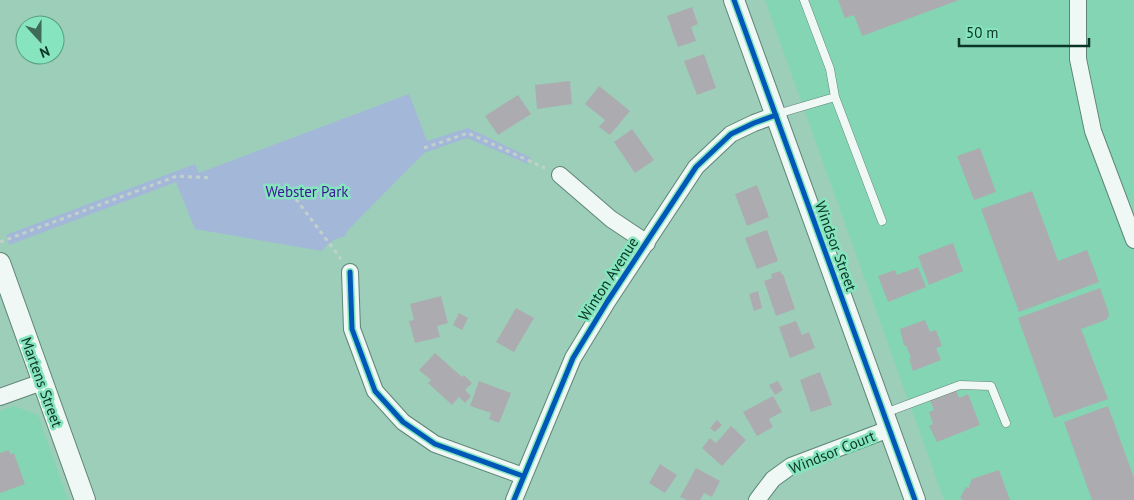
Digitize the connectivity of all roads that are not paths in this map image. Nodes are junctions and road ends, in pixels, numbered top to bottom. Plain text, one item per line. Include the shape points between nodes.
1 (734, 0) edge
2 (804, 0) edge
3 (1078, 0) edge
4 (835, 97) junction
5 (776, 115) junction
6 (560, 175) road end
7 (882, 221) dead end
8 (1134, 240) edge
9 (647, 243) junction
10 (0, 264) edge
11 (350, 272) road end
12 (42, 382) junction
13 (0, 397) edge
14 (886, 421) junction
15 (1006, 423) dead end
16 (523, 476) junction
17 (85, 500) edge
18 (514, 500) edge
19 (758, 500) edge
20 (915, 500) edge

1 - 5 street, Windsor Street
2 - 4 lane via 830,69
3 - 8 street via 1078,59 1093,130
4 - 5 lane
4 - 7 lane
5 - 9 street, Winton Avenue via 731,134 713,150 696,167
5 - 14 street, Windsor Street
6 - 9 street via 611,219
9 - 16 street, Winton Avenue via 572,358
10 - 12 street, Martens Street
11 - 16 street via 352,329 375,390 403,422 435,444
12 - 13 street
12 - 17 street, Martens Street
14 - 15 lane via 960,385 991,386
14 - 19 street, Windsor Court via 791,466 773,479
14 - 20 street, Windsor Street
16 - 18 street, Winton Avenue

